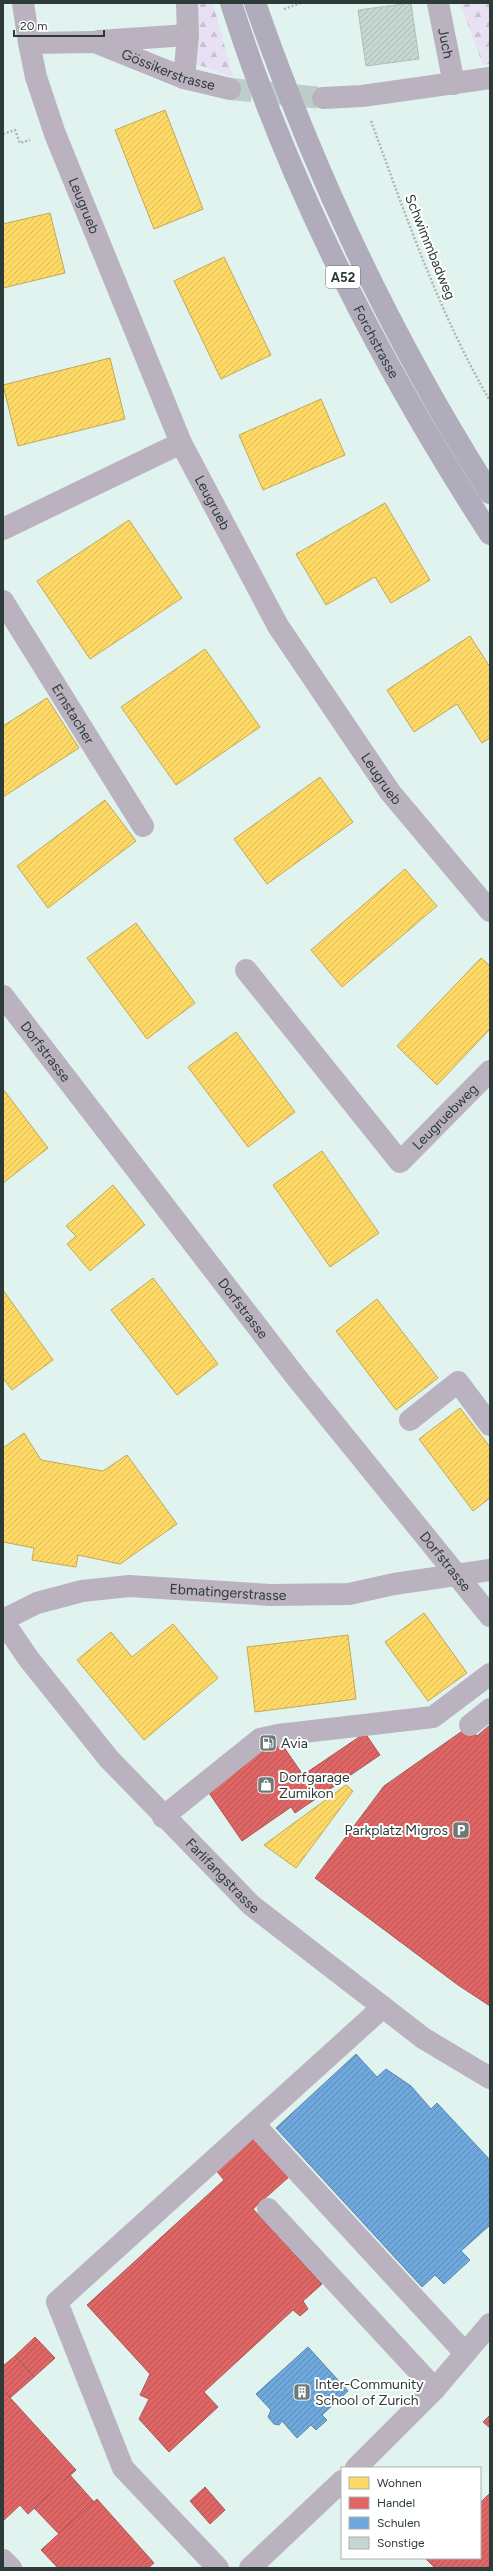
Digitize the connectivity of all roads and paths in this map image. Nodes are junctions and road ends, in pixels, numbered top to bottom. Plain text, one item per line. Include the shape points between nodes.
1 (23, 3) edge
2 (187, 3) edge
3 (231, 3) edge
4 (255, 3) edge
5 (301, 3) edge
6 (438, 3) edge
7 (284, 8) dead end
8 (188, 35) junction
9 (95, 42) junction
10 (29, 43) junction
11 (184, 78) junction
12 (490, 78) edge
13 (454, 84) junction
14 (230, 89) tunnel mouth
15 (362, 96) junction
16 (323, 98) tunnel mouth
17 (3, 134) edge
18 (20, 143) dead end
19 (490, 400) edge
20 (181, 443) junction
21 (490, 493) edge
22 (3, 529) edge
23 (490, 534) edge
24 (3, 601) edge
25 (143, 826) dead end
26 (490, 911) edge
27 (246, 970) dead end
28 (3, 996) edge
29 (490, 1071) edge
30 (410, 1420) dead end
31 (490, 1425) edge
32 (490, 1570) edge
33 (457, 1574) junction
34 (490, 1616) edge
35 (3, 1621) edge
36 (484, 1678) edge
37 (490, 1709) edge
38 (470, 1724) dead end
39 (163, 1817) junction
40 (383, 2007) junction
41 (490, 2078) edge
42 (254, 2124) junction
43 (268, 2209) dead end
44 (490, 2324) edge
45 (466, 2353) junction
46 (435, 2389) junction
47 (357, 2467) edge
48 (341, 2483) edge
49 (3, 2560) edge
50 (11, 2568) edge
51 (218, 2568) edge
52 (250, 2568) edge

1 - 10 street
2 - 8 street
3 - 23 highway, Forchstrasse / A52 via 269,110 329,249 423,428
4 - 21 highway, Forchstrasse / A52 via 306,140 348,236 411,360
5 - 7 path
6 - 13 street, Juch
8 - 9 street
8 - 11 street
9 - 10 street, Gössikerstrasse
9 - 11 street, Gössikerstrasse
10 - 20 street, Leugrueb via 36,77 55,134
11 - 14 street, Gössikerstrasse
12 - 13 street
13 - 15 street
15 - 16 street
15 - 19 path, Schwimmbadweg via 411,231 467,361
17 - 18 path via 15,130
20 - 22 street
20 - 26 street, Leugrueb via 278,626 390,792
24 - 25 street, Ernstacher
27 - 29 street, Leugruebweg via 400,1162
28 - 33 street, Dorfstrasse via 296,1377
30 - 31 street via 458,1382
32 - 33 street, Ebmatingerstrasse
33 - 34 street, Dorfstrasse
33 - 35 street, Ebmatingerstrasse via 349,1594 271,1595 129,1586 82,1591 37,1603
35 - 39 street, Farlifangstrasse via 28,1658 109,1759
36 - 39 street via 433,1717 260,1739
37 - 38 street
39 - 40 street, Farlifangstrasse via 251,1906
40 - 41 street, Farlifangstrasse via 423,2038
40 - 42 street
42 - 45 street
42 - 51 street via 57,2302 123,2468
43 - 46 street
44 - 45 street
45 - 46 street
46 - 47 street
48 - 52 street
49 - 50 street

